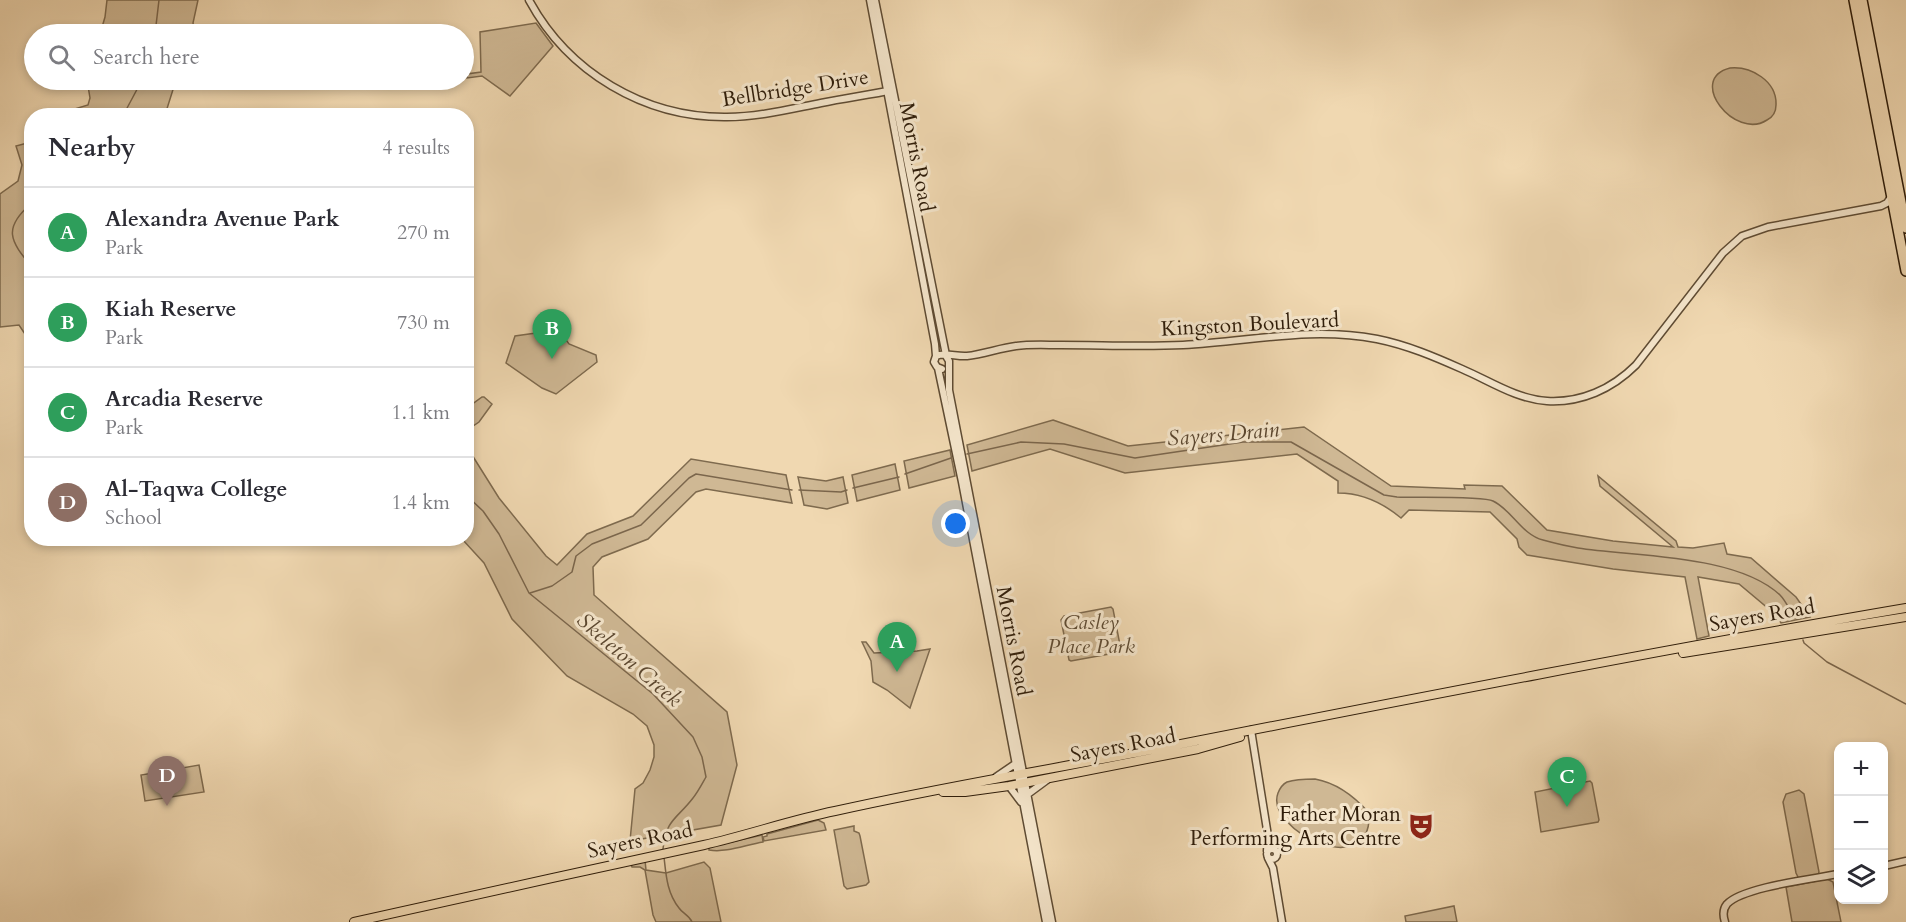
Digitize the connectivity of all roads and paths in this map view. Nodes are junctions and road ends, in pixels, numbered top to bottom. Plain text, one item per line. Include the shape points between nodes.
1 (529, 0) edge
2 (870, 0) edge
3 (875, 0) edge
4 (1854, 0) edge
5 (1862, 0) edge
6 (886, 67) junction
7 (890, 91) junction
8 (1895, 169) junction
9 (1888, 178) junction
10 (1892, 196) junction
11 (1881, 206) junction
12 (1895, 215) junction
13 (1906, 228) edge
14 (923, 263) junction
15 (1906, 271) edge
16 (936, 356) junction
17 (946, 356) junction
18 (966, 356) junction
19 (948, 365) junction
20 (938, 368) junction
21 (971, 518) junction
22 (1906, 608) edge
23 (1906, 617) edge
24 (1866, 619) junction
25 (992, 622) junction
26 (1251, 732) junction
27 (1015, 764) junction
28 (1051, 778) junction
29 (1021, 780) junction
30 (986, 782) junction
31 (1009, 786) junction
32 (936, 790) junction
33 (1028, 794) junction
34 (1023, 805) junction
35 (1270, 852) junction
36 (1036, 855) junction
37 (1904, 862) edge
38 (1888, 865) edge
39 (1273, 868) junction
40 (1834, 875) edge
41 (354, 922) edge
42 (1046, 922) edge
43 (1052, 922) edge
44 (1282, 922) edge
45 (1725, 922) edge

1 - 7 street, Bellbridge Drive via 556,40 580,64 625,94 664,109 698,116 742,117
2 - 6 street, Morris Road
3 - 6 street, Morris Road
4 - 9 highway
5 - 8 highway
6 - 7 street, Morris Road
7 - 14 street, Morris Road
8 - 9 highway
8 - 13 highway
9 - 10 highway
10 - 11 street
10 - 12 highway
11 - 12 street
11 - 18 street, Kingston Boulevard via 1768,227 1742,236 1626,375 1603,390 1568,400 1547,401 1515,393 1396,344 1329,334 1281,334 1185,345 1018,346
12 - 15 highway
14 - 16 street, Morris Road
14 - 17 street, Morris Road
16 - 17 street
16 - 20 street
17 - 18 street, Kingston Boulevard
17 - 19 street
18 - 19 street, Kingston Boulevard
19 - 20 street
19 - 21 street, Morris Road
20 - 21 street, Morris Road
21 - 25 street, Morris Road
22 - 24 main road, Sayers Road
23 - 24 main road, Sayers Road
24 - 26 main road, Sayers Road via 1625,660
25 - 27 street, Morris Road
25 - 29 street, Morris Road
26 - 28 main road, Sayers Road via 1194,750
26 - 29 main road, Sayers Road
26 - 35 street
27 - 29 street, Morris Road
27 - 30 street
28 - 29 main road, Sayers Road
28 - 33 street
29 - 30 main road, Sayers Road
29 - 31 main road, Sayers Road
29 - 33 street, Morris Road
29 - 34 street, Morris Road
30 - 32 main road, Sayers Road
31 - 32 main road, Sayers Road via 965,792
31 - 34 street
32 - 41 main road, Sayers Road
33 - 36 street, Morris Road
34 - 36 street, Morris Road
35 - 39 street
35 - 39 street via 1272,859 1276,856
36 - 42 street, Morris Road
36 - 43 street, Morris Road
37 - 38 street
39 - 44 street
40 - 45 street via 1749,892 1725,910

